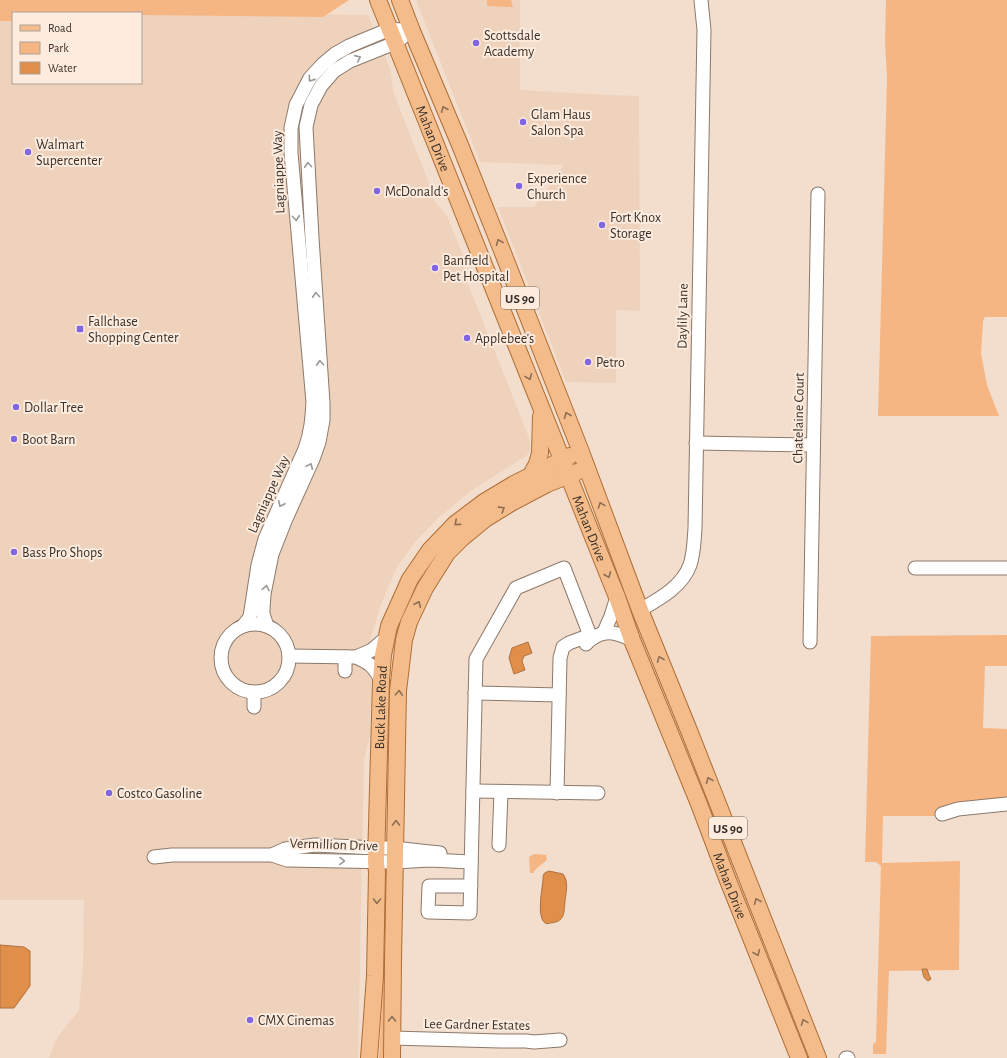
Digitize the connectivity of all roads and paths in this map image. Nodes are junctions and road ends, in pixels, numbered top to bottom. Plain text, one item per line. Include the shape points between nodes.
1 (378, 0) edge
2 (400, 0) edge
3 (701, 0) edge
4 (412, 31) junction
5 (392, 36) junction
6 (818, 194) dead end
7 (462, 211) junction
8 (489, 219) junction
9 (312, 238) junction
10 (298, 239) junction
11 (312, 335) junction
12 (541, 406) junction
13 (696, 443) junction
14 (813, 445) junction
15 (581, 452) junction
16 (562, 460) junction
17 (587, 468) junction
18 (531, 475) junction
19 (568, 476) junction
20 (264, 544) junction
21 (915, 568) dead end
22 (1007, 568) edge
23 (617, 597) junction
24 (640, 610) junction
25 (243, 626) junction
26 (267, 626) junction
27 (604, 632) junction
28 (387, 637) junction
29 (591, 638) junction
30 (632, 640) junction
31 (810, 642) dead end
32 (289, 656) junction
33 (351, 657) junction
34 (345, 671) dead end
35 (381, 680) junction
36 (254, 693) junction
37 (475, 693) junction
38 (559, 695) junction
39 (254, 707) dead end
40 (663, 716) junction
41 (690, 733) junction
42 (473, 791) junction
43 (501, 792) junction
44 (557, 792) junction
45 (598, 793) dead end
46 (1007, 804) edge
47 (942, 814) dead end
48 (499, 845) dead end
49 (376, 855) junction
50 (395, 855) junction
51 (430, 856) junction
52 (154, 857) dead end
53 (471, 858) junction
54 (471, 886) dead end
55 (375, 976) junction
56 (372, 1010) junction
57 (392, 1038) junction
58 (560, 1040) dead end
59 (362, 1058) edge
60 (369, 1058) edge
61 (376, 1058) edge
62 (392, 1058) edge
63 (799, 1058) edge
64 (818, 1058) edge

1 - 5 main road, Mahan Drive / US 90
2 - 4 main road, Mahan Drive / US 90
3 - 13 street, Daylily Lane via 704,30
4 - 5 street, Lagniappe Way
8 -> 4 main road, Mahan Drive / US 90
5 - 7 main road, Mahan Drive / US 90
9 -> 5 street, Lagniappe Way via 306,127 311,105 321,86 334,71
5 -> 10 street, Lagniappe Way via 349,46 335,54 310,78 296,104 291,128 291,153
6 - 14 street, Chatelaine Court
7 - 8 main road via 481,220
7 -> 12 main road, Mahan Drive / US 90
15 -> 8 main road, Mahan Drive / US 90
9 - 10 street
11 -> 9 street, Lagniappe Way
10 - 11 street, Lagniappe Way
11 - 20 street, Lagniappe Way via 313,402 319,442 285,521
12 - 16 main road, Mahan Drive / US 90
12 - 18 main road via 540,453
13 - 14 street
13 - 24 street, Daylily Lane via 694,550 690,566 672,590
14 - 31 street, Chatelaine Court
15 - 16 main road, Buck Lake Road
15 - 17 main road, Mahan Drive / US 90
16 - 18 main road, Buck Lake Road
16 - 19 main road, Mahan Drive / US 90
17 - 19 main road, Buck Lake Road
24 -> 17 main road, Mahan Drive / US 90
18 -> 28 main road, Buck Lake Road via 484,502 455,524 430,550 410,579 389,626
19 -> 23 main road, Mahan Drive / US 90
50 -> 19 main road, Buck Lake Road via 398,691 404,640 412,615 447,553 462,538 485,519 511,503
20 - 25 street, Lagniappe Way via 250,617
26 -> 20 street, Lagniappe Way via 263,614 264,594 272,554
21 - 22 street
23 - 27 street
23 - 30 main road, Mahan Drive / US 90
41 -> 24 main road, Mahan Drive / US 90
25 - 26 street
25 - 36 street via 225,641 221,652 221,664 232,684
26 - 32 street via 285,641
27 - 29 street
27 - 30 street via 622,635
28 - 33 street via 372,650
28 - 35 main road, Buck Lake Road
29 - 37 street via 564,568 516,588 476,658
29 - 38 street via 585,637 563,647 560,658
30 - 40 main road, Mahan Drive / US 90
32 - 33 street
32 - 36 street via 288,667 279,682 264,691
33 - 34 street
33 - 35 street via 371,665
35 - 49 main road, Buck Lake Road
36 - 39 street
37 - 38 street
37 - 42 street
38 - 44 street
40 - 41 main road via 679,733
40 -> 63 main road, Mahan Drive / US 90
64 -> 41 main road, Mahan Drive / US 90
42 - 43 street
42 - 53 street
43 - 44 street
43 - 48 street
44 - 45 street
46 - 47 street via 958,809
49 - 50 street, Vermillion Drive
49 - 52 street, Vermillion Drive via 315,845 285,849 272,855
49 -> 55 main road, Buck Lake Road
50 - 51 street, Vermillion Drive
57 -> 50 main road, Buck Lake Road
51 - 53 street
51 - 53 street via 452,861
53 - 54 street
55 - 56 main road, Buck Lake Road
55 - 61 main road via 381,990
56 - 59 main road via 364,1025
56 - 60 main road, Buck Lake Road
57 - 58 street, Lee Gardner Estates via 534,1042
57 - 62 main road, Buck Lake Road

